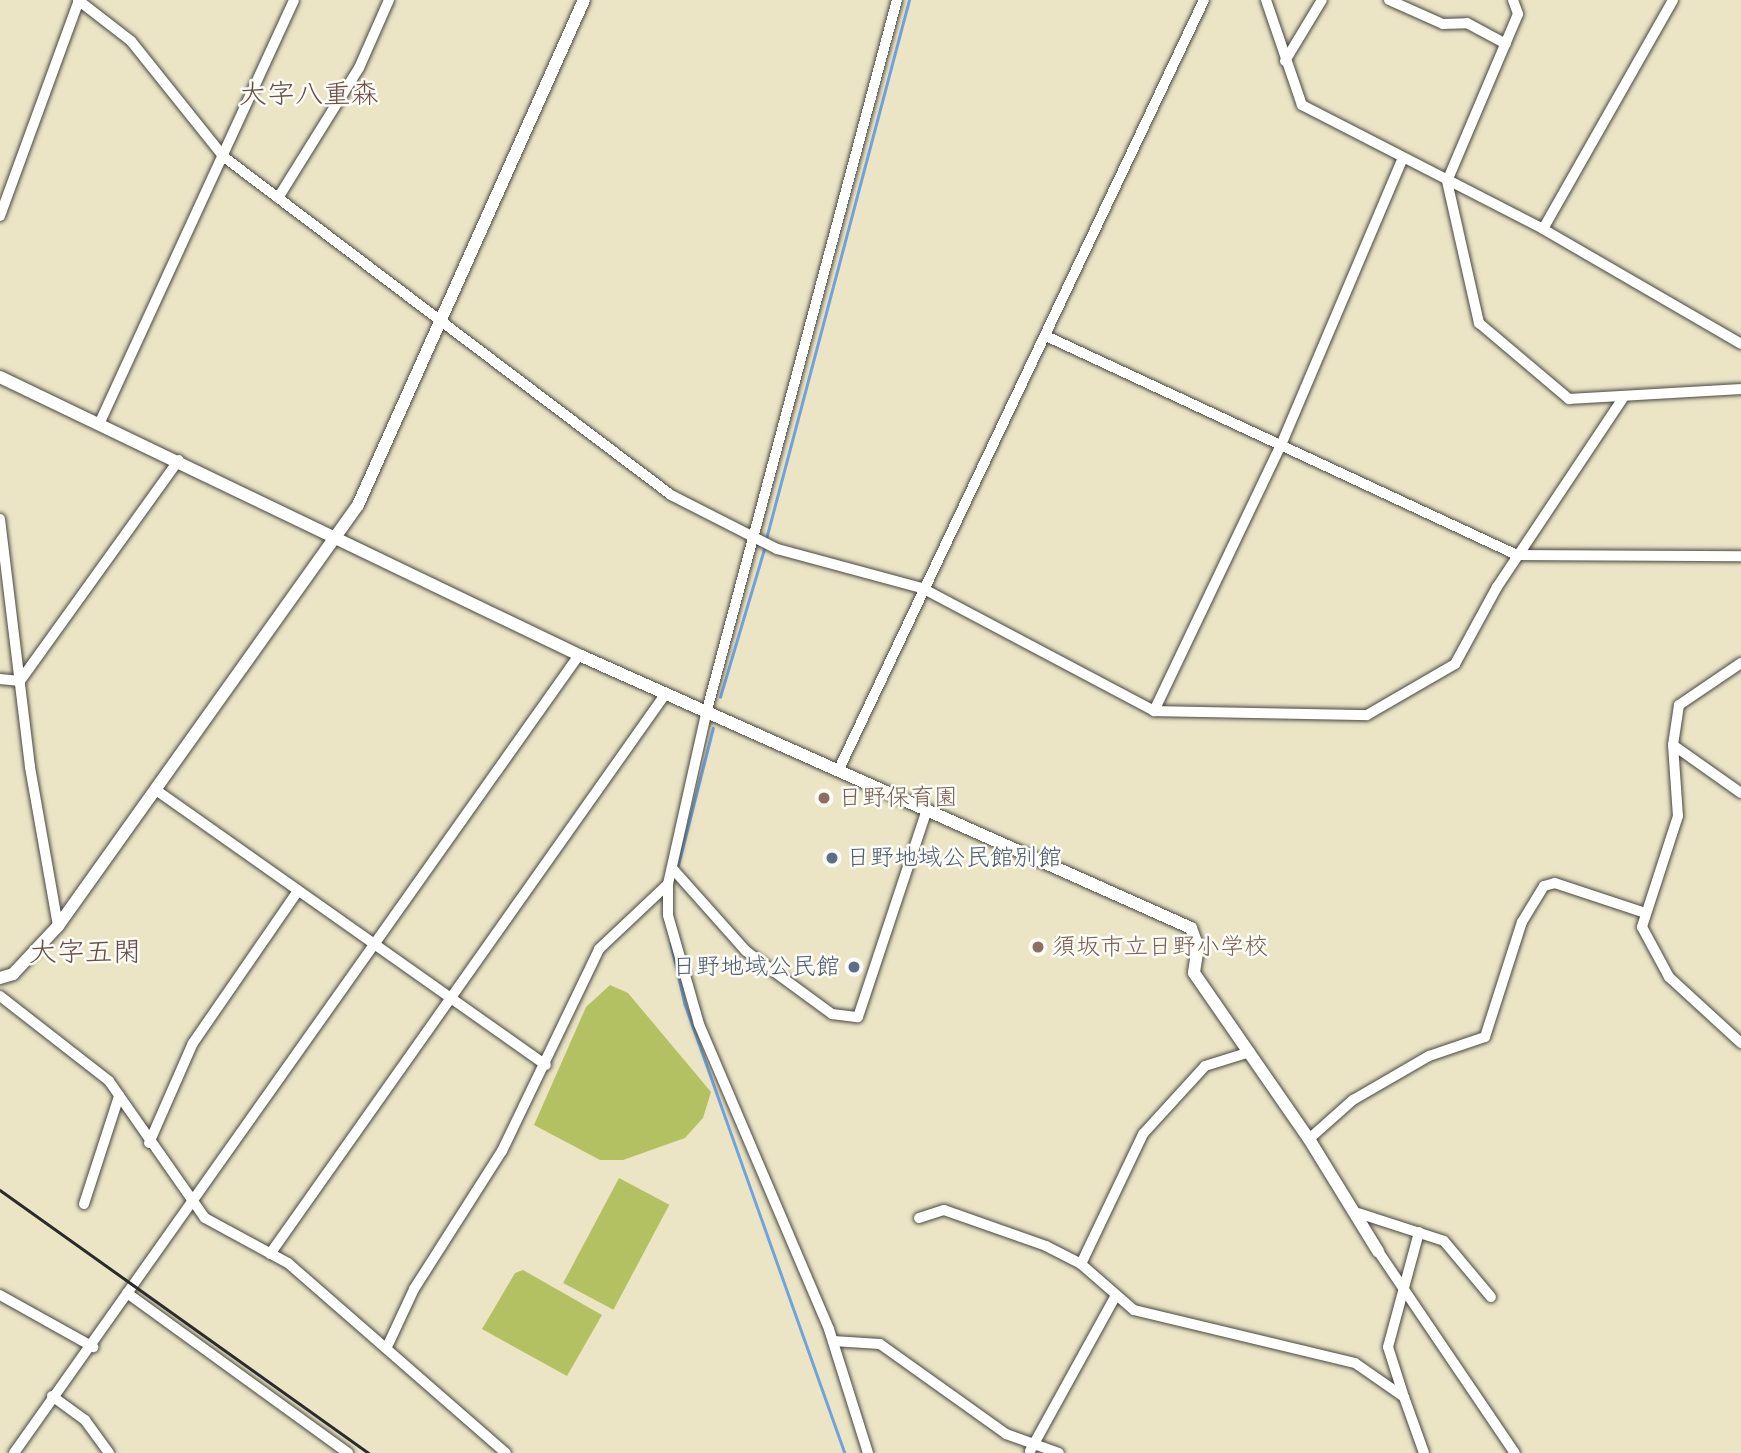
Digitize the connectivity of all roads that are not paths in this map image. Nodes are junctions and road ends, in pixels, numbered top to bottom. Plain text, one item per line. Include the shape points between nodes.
1 (79, 0) edge
2 (294, 0) edge
3 (389, 0) edge
4 (584, 0) edge
5 (897, 0) edge
6 (1204, 0) edge
7 (1266, 0) edge
8 (1322, 0) edge
9 (1389, 0) edge
10 (1513, 0) edge
11 (1673, 0) edge
12 (1506, 44) junction
13 (1285, 61) junction
14 (224, 157) junction
15 (1403, 158) junction
16 (1447, 181) junction
17 (278, 198) junction
18 (0, 216) edge
19 (1543, 229) junction
20 (442, 321) junction
21 (1046, 336) junction
22 (1741, 344) edge
23 (0, 377) edge
24 (1741, 389) edge
25 (1623, 398) junction
26 (100, 422) junction
27 (1281, 445) junction
28 (179, 460) junction
29 (0, 519) edge
30 (337, 539) junction
31 (760, 541) junction
32 (1517, 555) junction
33 (1741, 556) edge
34 (922, 588) junction
35 (579, 655) junction
36 (1741, 663) edge
37 (0, 679) edge
38 (20, 681) junction
39 (666, 693) junction
40 (707, 710) junction
41 (1154, 711) junction
42 (1673, 745) junction
43 (839, 769) junction
44 (156, 790) junction
45 (1741, 793) edge
46 (927, 809) junction
47 (672, 868) junction
48 (668, 884) junction
49 (298, 891) junction
50 (1645, 913) junction
51 (58, 926) junction
52 (373, 946) junction
53 (0, 978) edge
54 (0, 996) edge
55 (450, 999) junction
56 (1741, 1043) edge
57 (1250, 1052) junction
58 (546, 1065) junction
59 (119, 1096) junction
60 (1310, 1139) junction
61 (149, 1143) junction
62 (189, 1200) junction
63 (84, 1204) dead end
64 (1358, 1213) junction
65 (919, 1218) dead end
66 (1419, 1231) junction
67 (1378, 1251) joint
68 (270, 1254) junction
69 (1081, 1264) junction
70 (1404, 1283) junction
71 (127, 1293) junction
72 (0, 1295) edge
73 (1115, 1297) junction
74 (1491, 1297) dead end
75 (834, 1340) junction
76 (93, 1346) junction
77 (387, 1347) junction
78 (52, 1396) junction
79 (1404, 1397) junction
80 (1031, 1450) edge
81 (14, 1453) edge
82 (109, 1453) edge
83 (348, 1453) edge
84 (506, 1453) edge
85 (868, 1453) edge
86 (1059, 1453) edge
87 (1423, 1453) edge
88 (1515, 1453) edge

1 - 14 street via 131,41
1 - 18 street
2 - 14 street
3 - 17 street via 359,68
4 - 20 street
5 - 31 street
6 - 21 street
7 - 13 street
8 - 13 street
9 - 12 street via 1443,24 1466,23
10 - 12 street via 1518,14
11 - 19 street
12 - 16 street
13 - 15 street via 1302,105
14 - 17 street
14 - 26 street
15 - 16 street
15 - 27 street
16 - 19 street
16 - 25 street via 1479,323 1569,399
17 - 20 street
19 - 22 street
20 - 30 street
20 - 31 street via 671,495
21 - 27 street
21 - 34 street
23 - 26 street
24 - 25 street
25 - 32 street
26 - 28 street
27 - 32 street
27 - 41 street
28 - 30 street
28 - 38 street
29 - 38 street
30 - 35 street
30 - 44 street
31 - 34 street
31 - 40 street
32 - 33 street
32 - 41 street via 1455,664 1386,709 1327,717
34 - 41 street
34 - 43 street
35 - 39 street
35 - 52 street
36 - 42 street via 1679,705
37 - 38 street
38 - 51 street
39 - 40 street
39 - 55 street
40 - 43 street
40 - 47 street
42 - 45 street
42 - 50 street via 1678,816
43 - 46 street
44 - 49 street
44 - 51 street
46 - 47 street via 858,1017 832,1014 746,951
46 - 57 street via 1191,928 1198,947 1194,973
47 - 48 street
48 - 58 street via 599,949
48 - 75 street via 668,915 699,1024
49 - 52 street
49 - 61 street via 193,1043
50 - 56 street via 1642,928 1653,956
50 - 60 street via 1555,883 1544,886 1522,922 1485,1037 1429,1056 1353,1100
51 - 53 street via 13,974
52 - 55 street
52 - 62 street
54 - 59 street via 94,1065
55 - 58 street
55 - 68 street
57 - 60 street
57 - 69 street via 1205,1066 1143,1134
58 - 77 street
59 - 61 street
59 - 63 street
60 - 64 street
61 - 62 street
62 - 68 street via 205,1217
62 - 71 street
64 - 66 street
64 - 67 street
65 - 69 street via 944,1210
66 - 70 street
66 - 74 street via 1444,1241
67 - 70 street
68 - 77 street
69 - 73 street
70 - 79 street via 1388,1347
70 - 88 street
71 - 76 street
71 - 83 street
72 - 76 street
73 - 79 street via 1134,1310 1355,1363
73 - 80 street
75 - 80 street via 880,1344
75 - 85 street
76 - 78 street
77 - 84 street via 442,1404
78 - 81 street
78 - 82 street via 85,1420
79 - 87 street
80 - 86 street

